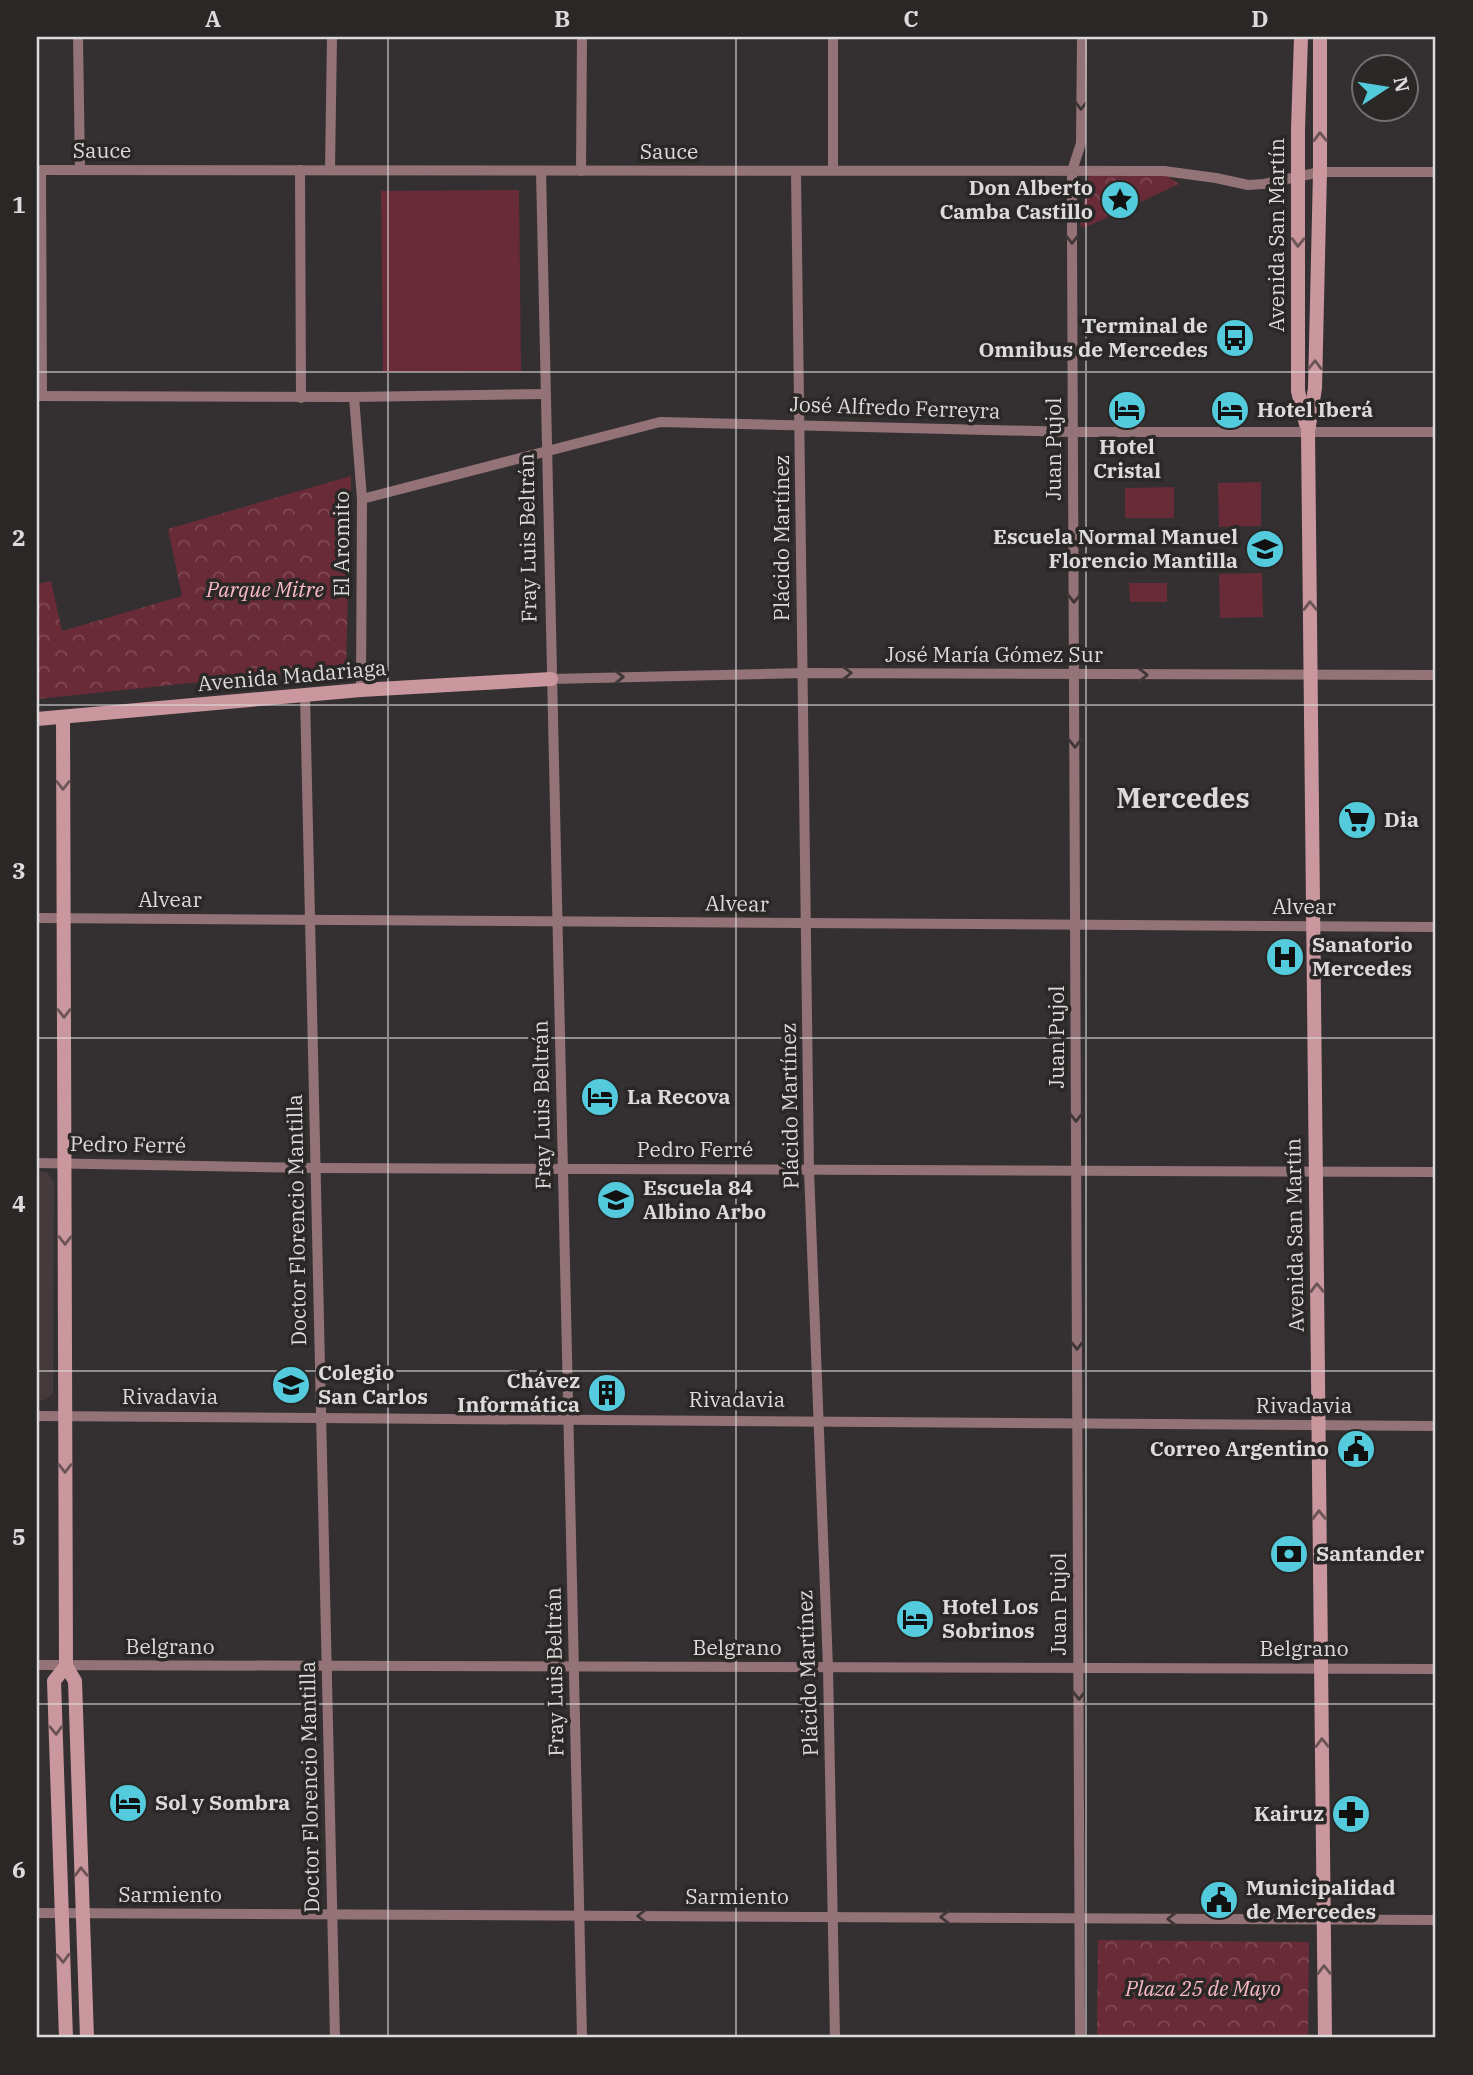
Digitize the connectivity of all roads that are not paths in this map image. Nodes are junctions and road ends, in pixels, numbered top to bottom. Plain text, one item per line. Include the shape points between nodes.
1 (78, 37) edge
2 (332, 37) edge
3 (582, 37) edge
4 (833, 37) edge
5 (1082, 37) edge
6 (1301, 37) edge
7 (1320, 37) edge
8 (330, 169) junction
9 (39, 170) edge
10 (80, 170) junction
11 (300, 170) junction
12 (833, 170) junction
13 (541, 171) junction
14 (581, 171) junction
15 (1072, 171) junction
16 (796, 172) junction
17 (1320, 172) junction
18 (1436, 172) edge
19 (1299, 175) junction
20 (545, 394) junction
21 (39, 396) edge
22 (354, 397) junction
23 (301, 398) junction
24 (801, 424) junction
25 (1073, 432) junction
26 (1308, 432) junction
27 (1436, 432) edge
28 (545, 453) junction
29 (362, 499) junction
30 (803, 673) junction
31 (1074, 675) junction
32 (1311, 675) junction
33 (1436, 675) edge
34 (551, 679) junction
35 (361, 690) junction
36 (305, 695) junction
37 (63, 717) junction
38 (37, 719) edge
39 (37, 918) edge
40 (64, 918) junction
41 (309, 920) junction
42 (556, 921) junction
43 (806, 924) junction
44 (1075, 925) junction
45 (1313, 926) junction
46 (1436, 927) edge
47 (37, 1163) edge
48 (65, 1163) junction
49 (315, 1168) junction
50 (562, 1168) junction
51 (810, 1170) junction
52 (1076, 1170) junction
53 (1316, 1171) junction
54 (1436, 1172) edge
55 (37, 1416) edge
56 (65, 1416) junction
57 (321, 1417) junction
58 (568, 1419) junction
59 (819, 1420) junction
60 (1078, 1423) junction
61 (1318, 1425) junction
62 (1436, 1426) edge
63 (37, 1665) edge
64 (66, 1667) junction
65 (327, 1667) junction
66 (574, 1667) junction
67 (828, 1668) junction
68 (1079, 1668) junction
69 (1321, 1668) junction
70 (1436, 1669) edge
71 (37, 1913) edge
72 (62, 1913) junction
73 (83, 1913) junction
74 (333, 1914) junction
75 (579, 1916) junction
76 (833, 1917) junction
77 (1080, 1918) junction
78 (1324, 1919) junction
79 (1436, 1920) edge
80 (66, 2038) edge
81 (87, 2038) edge
82 (335, 2038) edge
83 (582, 2038) edge
84 (835, 2038) edge
85 (1080, 2038) edge
86 (1325, 2038) edge

1 - 10 street
2 - 8 street
3 - 14 street
4 - 12 street
5 -> 15 street, Juan Pujol via 1081,143
6 - 19 street, Avenida San Martín
17 -> 7 street, Avenida San Martín
8 - 11 street, Sauce
8 - 13 street, Sauce
9 - 10 street, Sauce
9 - 21 street
10 - 11 street, Sauce
11 - 23 street
12 - 15 street, Sauce
12 - 16 street, Sauce
13 - 14 street, Sauce
13 - 20 street, Fray Luis Beltrán
14 - 16 street, Sauce
15 - 19 street, Sauce via 1164,171 1248,185
15 -> 25 street, Juan Pujol
16 - 24 street, Plácido Martínez
17 - 18 street, Sauce
17 - 19 street, Sauce
26 -> 17 street, Avenida San Martín via 1315,388
19 -> 26 street, Avenida San Martín via 1298,391
20 - 22 street
20 - 28 street, Fray Luis Beltrán
21 - 23 street
22 - 23 street
22 - 29 street, El Aromito
24 - 25 street, José Alfredo Ferreyra
24 - 28 street, José Alfredo Ferreyra via 660,422
24 - 30 street, Plácido Martínez
25 - 26 street, José Alfredo Ferreyra
25 -> 31 street, Juan Pujol
26 - 27 street, José Alfredo Ferreyra
32 -> 26 street, Avenida San Martín
28 - 29 street, José Alfredo Ferreyra
28 - 34 street, Fray Luis Beltrán
29 - 35 street, El Aromito
30 -> 31 street, José María Gómez Sur
34 -> 30 street, José María Gómez Sur
30 - 43 street, Plácido Martínez
31 -> 32 street, José María Gómez Sur
31 -> 44 street, Juan Pujol
32 - 33 street, José María Gómez Sur
32 - 45 street, Avenida San Martín
34 - 35 street, Avenida Madariaga
34 - 42 street, Fray Luis Beltrán
35 - 36 street, Avenida Madariaga
36 - 37 street, Avenida Madariaga
36 - 41 street, Doctor Florencio Mantilla
37 - 38 street, Avenida Madariaga
37 -> 40 street
39 - 40 street, Alvear
40 - 41 street, Alvear
40 -> 48 street
41 - 42 street, Alvear
41 - 49 street, Doctor Florencio Mantilla
42 - 43 street, Alvear
42 - 50 street, Fray Luis Beltrán
43 - 44 street, Alvear
43 - 51 street, Plácido Martínez
44 - 45 street, Alvear
44 -> 52 street, Juan Pujol
45 - 46 street, Alvear
45 - 53 street, Avenida San Martín
47 - 48 street, Pedro Ferré
48 - 49 street, Pedro Ferré
48 -> 56 street
49 - 50 street, Pedro Ferré
49 - 57 street, Doctor Florencio Mantilla
50 - 51 street, Pedro Ferré
50 - 58 street, Fray Luis Beltrán
51 - 52 street, Pedro Ferré
51 - 59 street, Plácido Martínez
52 - 53 street, Pedro Ferré
52 -> 60 street, Juan Pujol
53 - 54 street, Pedro Ferré
61 -> 53 street, Avenida San Martín
55 - 56 street, Rivadavia
56 - 57 street, Rivadavia
56 -> 64 street
57 - 58 street, Rivadavia
57 - 65 street, Doctor Florencio Mantilla
58 - 59 street, Rivadavia
58 - 66 street, Fray Luis Beltrán
59 - 60 street, Rivadavia
59 - 67 street, Plácido Martínez
60 - 61 street, Rivadavia
60 - 68 street, Juan Pujol
61 - 62 street, Rivadavia
69 -> 61 street, Avenida San Martín
63 - 64 street, Belgrano
64 - 65 street, Belgrano
64 -> 72 street via 54,1681
73 -> 64 street via 75,1681
65 - 66 street, Belgrano
65 - 74 street, Doctor Florencio Mantilla
66 - 67 street, Belgrano
66 - 75 street, Fray Luis Beltrán
67 - 68 street, Belgrano
67 - 76 street, Plácido Martínez
68 - 69 street, Belgrano
68 -> 77 street, Juan Pujol
69 - 70 street, Belgrano
78 -> 69 street, Avenida San Martín
71 - 72 street, Sarmiento
72 - 73 street, Sarmiento
72 -> 80 street
73 - 74 street, Sarmiento
73 - 81 street
74 - 75 street, Sarmiento
74 - 82 street, Doctor Florencio Mantilla
76 -> 75 street, Sarmiento
75 - 83 street, Fray Luis Beltrán
77 -> 76 street, Sarmiento
76 - 84 street, Plácido Martínez
78 -> 77 street, Sarmiento
77 - 85 street, Juan Pujol
78 - 79 street, Sarmiento
86 -> 78 street, Avenida San Martín

